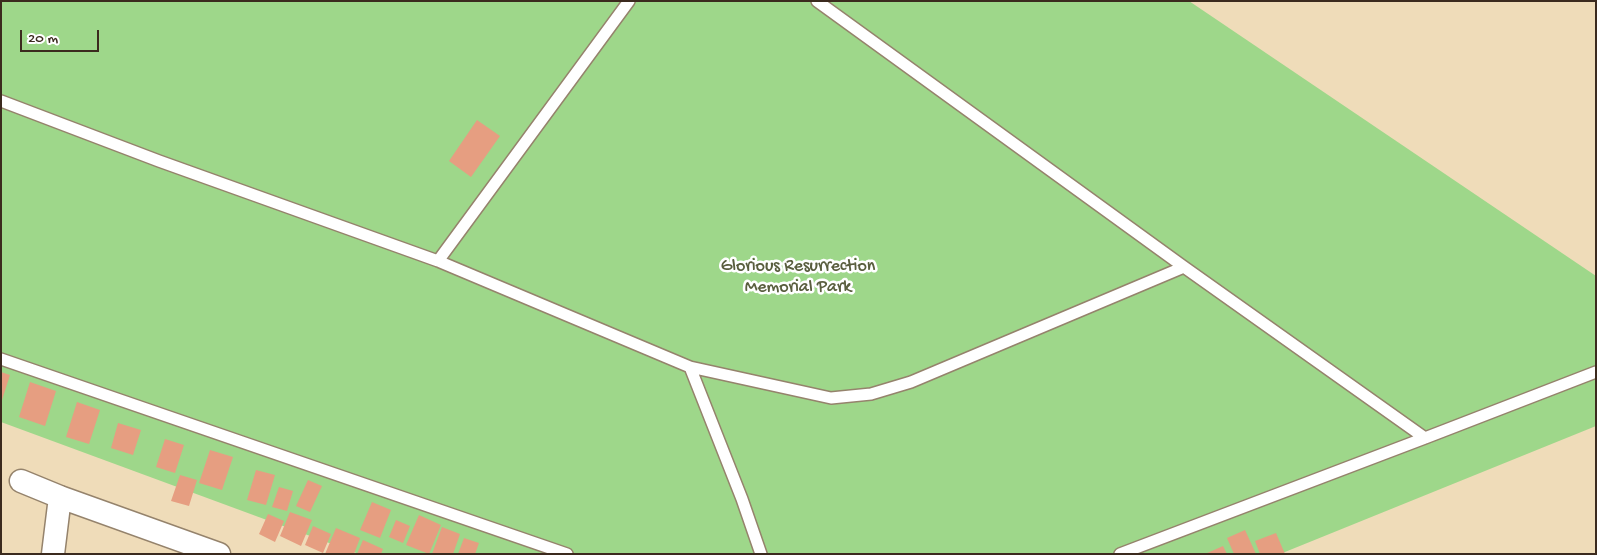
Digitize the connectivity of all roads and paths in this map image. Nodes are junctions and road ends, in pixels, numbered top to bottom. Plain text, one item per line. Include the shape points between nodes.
1 (629, 1) edge
2 (817, 1) edge
3 (1, 101) edge
4 (438, 261) junction
5 (1184, 267) junction
6 (1, 359) edge
7 (690, 367) junction
8 (1596, 372) edge
9 (1424, 438) junction
10 (21, 481) dead end
11 (60, 497) junction
12 (53, 554) edge
13 (218, 554) edge
14 (567, 554) edge
15 (761, 554) edge
16 (1120, 554) edge

1 - 4 lane
2 - 5 lane
3 - 4 lane
4 - 7 lane
5 - 7 lane via 911,382 871,394 831,398
5 - 9 lane
6 - 14 lane
7 - 15 lane
8 - 9 lane
9 - 16 lane
10 - 11 street
11 - 12 street
11 - 13 street

